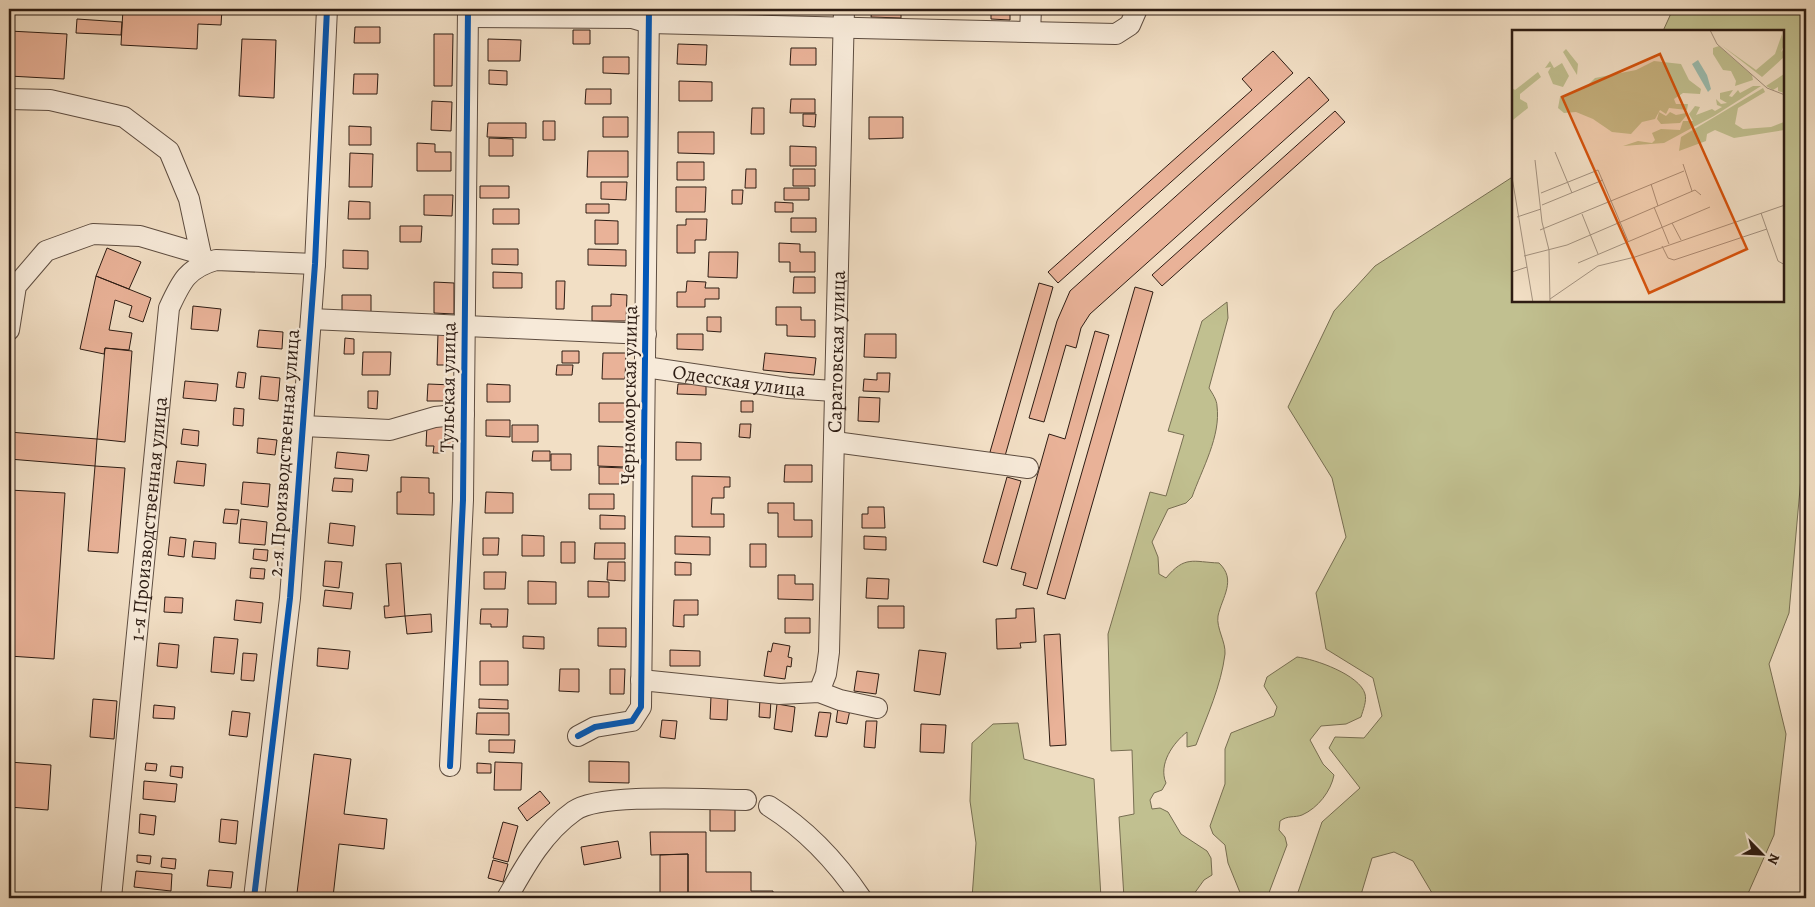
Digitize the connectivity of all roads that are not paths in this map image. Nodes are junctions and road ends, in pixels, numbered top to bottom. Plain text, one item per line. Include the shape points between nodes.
1 (327, 9) edge
2 (1031, 9) edge
3 (468, 13) edge
4 (649, 16) edge
5 (844, 17) edge
6 (1133, 17) edge
7 (1030, 32) junction
8 (9, 99) edge
9 (202, 259) junction
10 (315, 264) junction
11 (311, 319) junction
12 (465, 326) junction
13 (9, 330) edge
14 (646, 334) junction
15 (645, 367) junction
16 (834, 392) junction
17 (464, 414) junction
18 (303, 426) junction
19 (835, 442) junction
20 (1028, 468) dead end
21 (641, 680) junction
22 (819, 692) junction
23 (877, 708) dead end
24 (578, 736) dead end
25 (450, 766) dead end
26 (746, 800) dead end
27 (769, 806) dead end
28 (111, 898) edge
29 (254, 898) edge
30 (507, 898) edge
31 (861, 898) edge

1 - 10 street, 2-я Производственная улица
2 - 7 street
3 - 4 street
3 - 12 street, Тульская улица
4 - 5 street
4 - 14 street, Черноморская улица
5 - 7 street
5 - 16 street, Саратовская улица
6 - 7 street via 1116,34
8 - 9 street via 50,100 124,117 169,151 189,199
9 - 10 street
9 - 13 street via 140,236 93,234 46,251 16,286
9 - 28 street, 1-я Производственная улица via 178,288 169,308
10 - 11 street, 2-я Производственная улица
11 - 12 street
11 - 18 street, 2-я Производственная улица
12 - 14 street
12 - 17 street, Тульская улица
14 - 15 street, Черноморская улица
15 - 16 street, Одесская улица
15 - 21 street, Черноморская улица
16 - 19 street, Саратовская улица
17 - 18 street via 435,417 390,430
17 - 25 street, Тульская улица
18 - 29 street, 2-я Производственная улица via 290,598
19 - 20 street
19 - 22 street, Саратовская улица via 829,652
21 - 22 street via 780,694
21 - 24 street, Черноморская улица via 641,707 632,721 595,727
22 - 23 street
26 - 30 street via 624,800 575,810 534,849
27 - 31 street via 792,821 839,866

